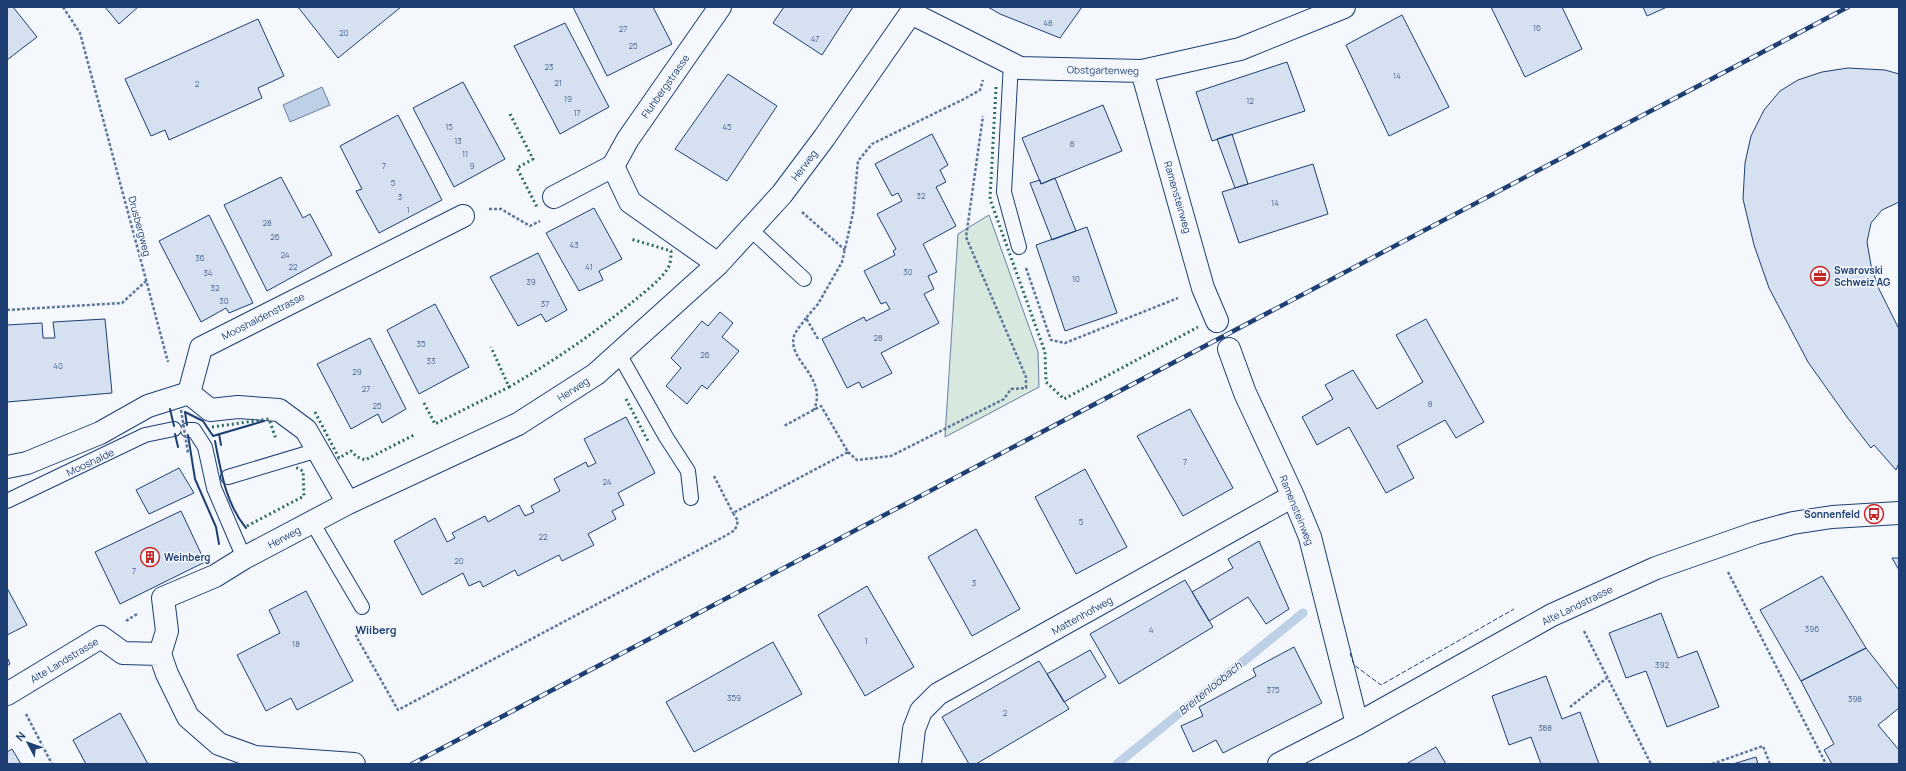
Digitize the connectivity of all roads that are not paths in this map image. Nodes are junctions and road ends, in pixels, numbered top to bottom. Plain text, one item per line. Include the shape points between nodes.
1 (720, 7) edge
2 (1344, 7) edge
3 (913, 10) edge
4 (1001, 58) junction
5 (1142, 71) junction
6 (613, 166) junction
7 (554, 197) road end
8 (463, 216) road end
9 (750, 229) junction
10 (1019, 247) road end
11 (718, 264) junction
12 (804, 279) dead end
13 (1217, 321) dead end
14 (1229, 349) dead end
15 (619, 354) junction
16 (182, 400) junction
17 (318, 450) junction
18 (7, 467) edge
19 (228, 477) dead end
20 (1293, 496) junction
21 (691, 498) dead end
22 (7, 501) edge
23 (348, 503) junction
24 (1899, 513) edge
25 (312, 522) junction
26 (244, 558) junction
27 (362, 607) dead end
28 (160, 654) junction
29 (10, 692) edge
30 (1357, 724) junction
31 (354, 764) edge
32 (910, 764) edge
33 (1279, 764) edge

1 - 6 street, Fluhbergstrasse via 628,138
2 - 5 street, Obstgartenweg via 1240,49
3 - 4 street, Obstgartenweg
3 - 9 street, Herweg via 824,138 782,194
4 - 5 street, Obstgartenweg via 1020,68
4 - 10 lane via 1004,192
5 - 13 street, Ramensteinweg via 1203,288
6 - 7 street
6 - 11 street via 630,202
8 - 16 street, Mooshaldenstrasse via 201,348
9 - 11 street, Herweg
9 - 12 lane
11 - 15 street, Herweg
14 - 20 street, Ramensteinweg via 1245,393
15 - 21 lane via 666,438 688,471
15 - 23 street, Herweg via 596,374 518,424
16 - 17 street via 210,410 238,407 279,410 306,430
16 - 18 street via 148,406 100,434 27,463
17 - 19 lane
17 - 23 street
20 - 30 street, Ramensteinweg via 1310,537
20 - 32 street, Mattenhofweg via 938,694 921,711 914,729
22 - 26 lane, Mooshalde via 145,435 181,429 194,430 206,447 214,488
23 - 25 street, Herweg
24 - 30 street, Alte Landstrasse via 1832,517 1793,523 1756,533 1656,568 1571,606
25 - 26 street, Herweg
25 - 27 lane
26 - 28 street, Herweg via 215,576 163,598 167,631
28 - 29 street, Alte Landstrasse via 123,653 101,637
28 - 31 street via 188,717 219,744 255,757
30 - 33 street, Alte Landstrasse

